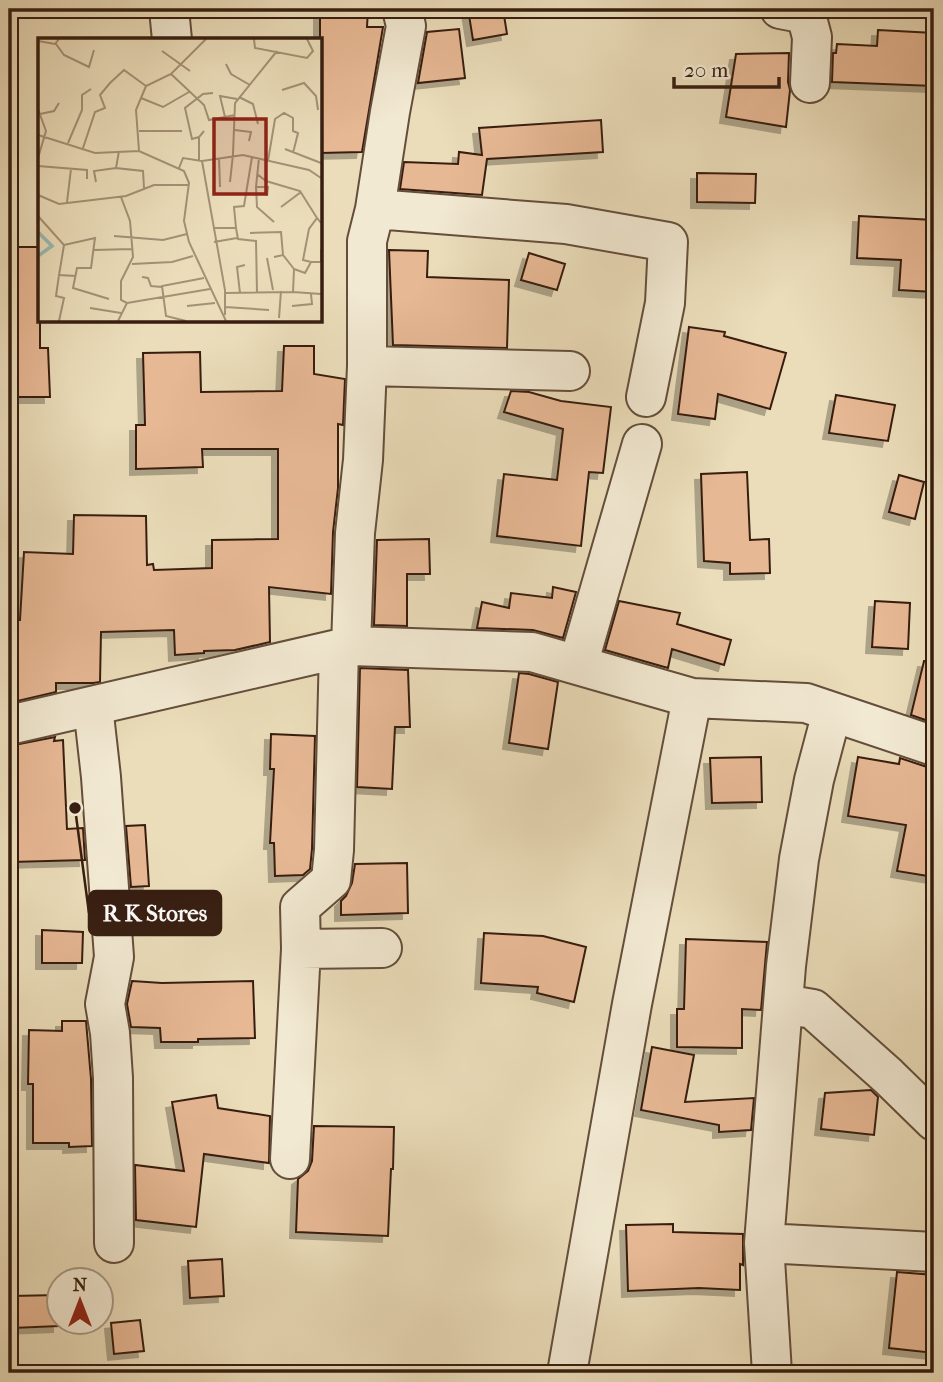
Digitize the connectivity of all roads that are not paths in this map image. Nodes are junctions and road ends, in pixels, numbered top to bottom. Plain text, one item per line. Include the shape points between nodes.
1 (169, 9) edge
2 (402, 9) edge
3 (780, 9) edge
4 (172, 38) edge
5 (810, 83) dead end
6 (375, 209) junction
7 (367, 366) junction
8 (570, 371) dead end
9 (646, 397) dead end
10 (642, 444) dead end
11 (345, 647) junction
12 (578, 665) junction
13 (692, 698) junction
14 (93, 706) junction
15 (832, 712) junction
16 (9, 725) edge
17 (934, 746) edge
18 (382, 948) dead end
19 (301, 949) junction
20 (783, 1004) junction
21 (934, 1121) edge
22 (290, 1159) dead end
23 (114, 1242) dead end
24 (764, 1242) junction
25 (934, 1252) edge
26 (567, 1373) edge
27 (772, 1373) edge

1 - 4 street
2 - 6 street via 406,26
3 - 5 street via 806,14 812,37
6 - 7 street via 367,240
6 - 9 street via 566,224 668,242 665,303
7 - 8 street
7 - 11 street
10 - 12 street
11 - 12 street via 532,652
11 - 14 street
11 - 19 street via 331,880 300,907
12 - 13 street
13 - 15 street via 806,703
13 - 26 street
14 - 16 street
14 - 23 street via 114,957 105,1004 113,1078
15 - 17 street
15 - 20 street via 799,859
18 - 19 street
19 - 22 street
20 - 21 street via 813,1009
20 - 24 street
24 - 25 street
24 - 27 street

